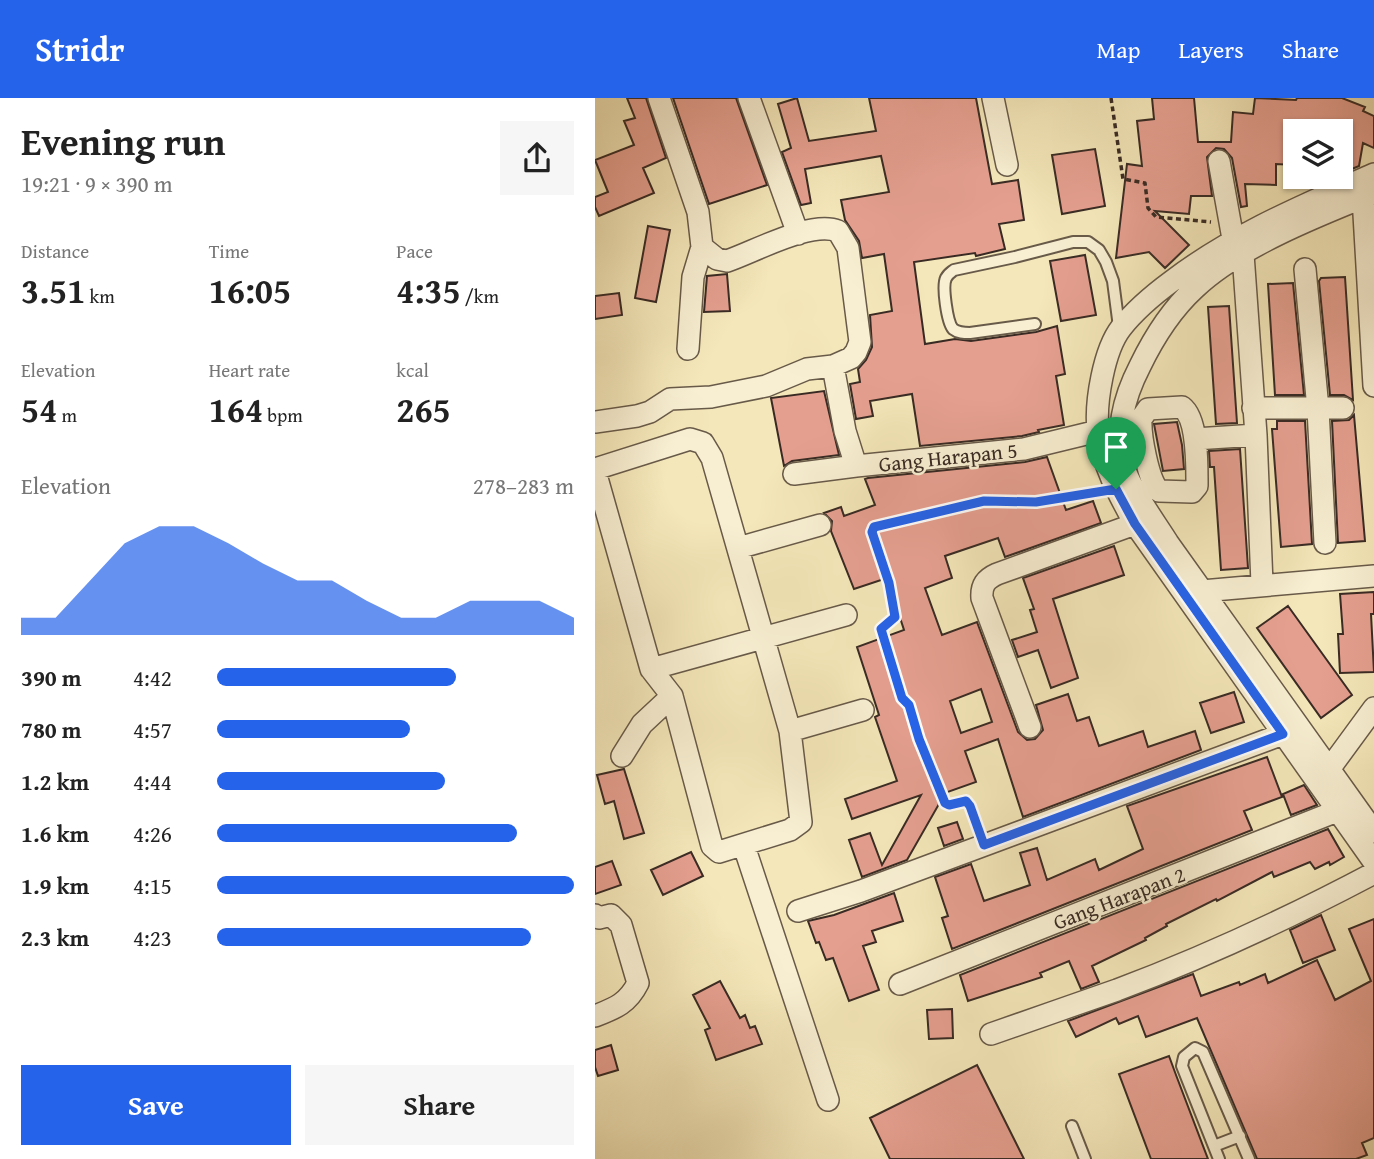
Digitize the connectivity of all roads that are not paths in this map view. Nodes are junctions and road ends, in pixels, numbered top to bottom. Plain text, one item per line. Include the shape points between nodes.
1 (659, 98) edge
2 (749, 98) edge
3 (992, 98) edge
4 (1219, 161) dead end
5 (1007, 165) dead end
6 (1374, 174) edge
7 (1369, 195) edge
8 (798, 234) junction
9 (1235, 239) junction
10 (702, 247) junction
11 (1305, 269) dead end
12 (1035, 324) dead end
13 (1119, 330) junction
14 (688, 349) dead end
15 (1373, 363) edge
16 (833, 366) junction
17 (1374, 386) edge
18 (1253, 408) junction
19 (1343, 408) dead end
20 (1318, 409) junction
21 (595, 422) edge
22 (1098, 431) junction
23 (1256, 435) junction
24 (1195, 439) dead end
25 (856, 466) junction
26 (595, 470) edge
27 (794, 474) dead end
28 (1135, 524) junction
29 (820, 525) dead end
30 (1325, 543) dead end
31 (738, 548) junction
32 (1374, 576) edge
33 (1262, 584) junction
34 (1202, 591) junction
35 (846, 615) dead end
36 (764, 638) junction
37 (651, 670) junction
38 (672, 696) junction
39 (1374, 708) edge
40 (863, 710) dead end
41 (1030, 727) dead end
42 (790, 731) junction
43 (1283, 734) junction
44 (622, 756) dead end
45 (1330, 768) junction
46 (1338, 811) junction
47 (1374, 832) edge
48 (744, 846) junction
49 (1374, 862) edge
50 (1374, 873) edge
51 (797, 911) dead end
52 (595, 915) edge
53 (900, 984) dead end
54 (595, 1016) edge
55 (991, 1034) dead end
56 (828, 1100) dead end
57 (1072, 1126) dead end
58 (1240, 1136) junction
59 (1214, 1146) junction
60 (1085, 1159) edge
61 (1219, 1159) edge
62 (1249, 1159) edge

1 - 10 street via 698,212
2 - 8 street
3 - 5 street
4 - 9 street
6 - 9 street
7 - 9 street via 1291,229
7 - 15 street
8 - 10 street via 727,261
8 - 16 street via 832,228 843,236 848,248 860,342 851,358
9 - 13 street via 1143,302
9 - 18 street
9 - 34 street via 1161,328 1125,397 1120,425 1125,471
10 - 14 street via 693,277
11 - 20 street
12 - 13 lane via 960,333 950,322 944,289 947,275 1063,244 1088,242 1099,250 1113,281
13 - 22 street via 1100,385
15 - 17 street
16 - 21 street via 711,397 670,399 637,416
16 - 25 street, Gang Harapan 5
18 - 20 street
18 - 23 street
19 - 20 street
20 - 30 street
22 - 25 street, Gang Harapan 5 via 1024,449
22 - 28 street via 1116,489
23 - 24 street
23 - 33 street
25 - 27 street
26 - 31 street via 690,439 703,443 712,458
26 - 37 street
28 - 41 street via 997,574 981,589
28 - 43 street
29 - 31 street
31 - 36 street
32 - 33 street
33 - 34 street
34 - 45 street
35 - 36 street
36 - 37 street
36 - 42 street
37 - 38 street
38 - 44 street via 642,724
38 - 48 street via 712,846 719,852
39 - 45 street
40 - 42 street
42 - 48 street via 801,822
43 - 46 street
43 - 51 street
45 - 47 street
46 - 49 street
46 - 53 street, Gang Harapan 2
48 - 56 street
50 - 55 street via 1188,960
52 - 54 street via 611,915 621,925 638,983 630,998
57 - 60 lane
58 - 59 lane
58 - 59 lane via 1203,1052 1195,1048 1182,1066
58 - 62 lane
59 - 61 lane

